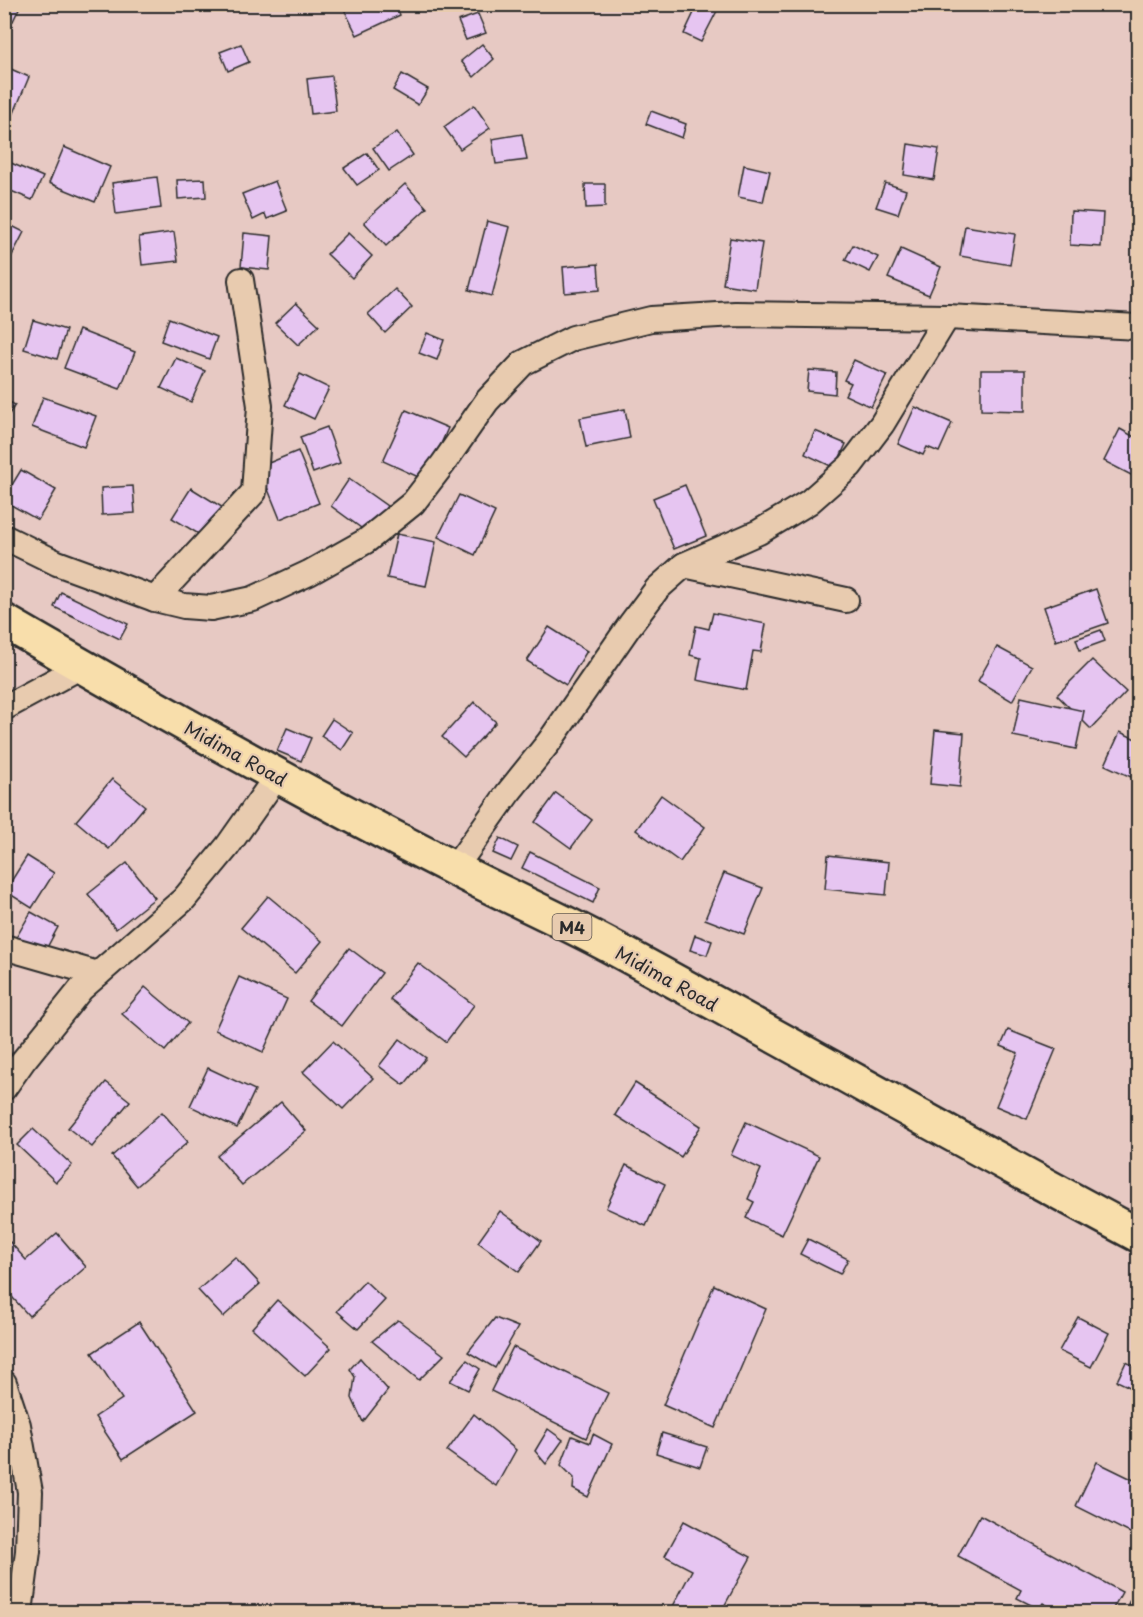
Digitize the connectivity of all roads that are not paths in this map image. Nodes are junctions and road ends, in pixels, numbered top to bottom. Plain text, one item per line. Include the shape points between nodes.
1 (241, 280) dead end
2 (947, 317) junction
3 (1138, 327) edge
4 (4, 537) edge
5 (684, 565) junction
6 (155, 599) junction
7 (846, 600) dead end
8 (4, 621) edge
9 (82, 666) junction
10 (4, 708) edge
11 (277, 776) junction
12 (454, 869) junction
13 (4, 947) edge
14 (98, 974) junction
15 (4, 1088) edge
16 (1138, 1234) edge
17 (4, 1383) edge
18 (20, 1612) edge

1 - 6 street via 260,406 254,492
2 - 3 street
2 - 5 street via 882,424 850,466 809,502 759,531
2 - 6 street via 735,314 651,319 573,338 523,363 487,401 413,503 366,542 253,598 211,608
4 - 6 street
5 - 7 street
5 - 12 street via 650,598
8 - 9 main road, Midima Road / M4
9 - 10 street
9 - 11 main road, Midima Road / M4
11 - 12 main road, Midima Road / M4
11 - 14 street via 184,899
12 - 16 main road, Midima Road / M4 via 606,944
13 - 14 street
14 - 15 street via 81,989
17 - 18 street via 18,1425 30,1492

